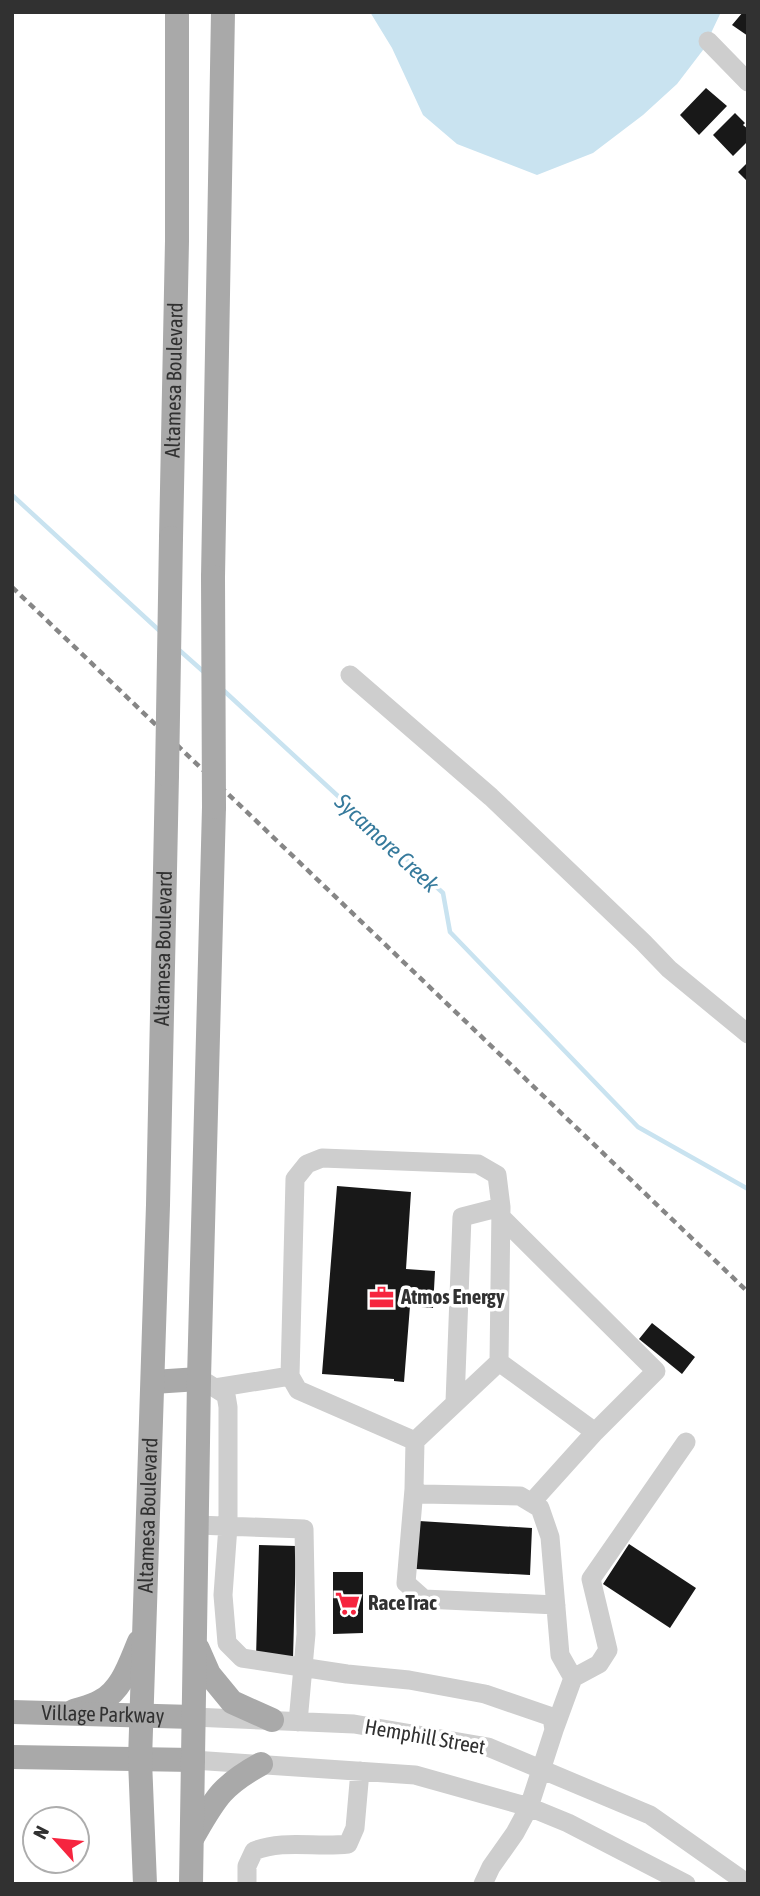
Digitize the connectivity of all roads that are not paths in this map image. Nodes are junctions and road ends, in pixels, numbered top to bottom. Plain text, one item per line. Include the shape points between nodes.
1 (177, 12) edge
2 (223, 12) edge
3 (708, 41) dead end
4 (748, 82) edge
5 (350, 675) dead end
6 (748, 1034) edge
7 (501, 1212) junction
8 (499, 1362) junction
9 (290, 1376) junction
10 (153, 1382) junction
11 (207, 1383) junction
12 (456, 1402) junction
13 (595, 1432) junction
14 (415, 1441) junction
15 (686, 1442) dead end
16 (414, 1489) junction
17 (531, 1503) junction
18 (197, 1525) junction
19 (228, 1526) junction
20 (556, 1605) junction
21 (144, 1628) junction
22 (195, 1642) junction
23 (302, 1667) junction
24 (573, 1678) junction
25 (12, 1712) edge
26 (66, 1714) junction
27 (141, 1716) junction
28 (193, 1717) junction
29 (272, 1720) junction
30 (298, 1722) junction
31 (554, 1730) junction
32 (12, 1757) edge
33 (193, 1759) junction
34 (140, 1760) junction
35 (261, 1764) junction
36 (542, 1769) junction
37 (359, 1771) junction
38 (528, 1807) junction
39 (191, 1841) junction
40 (145, 1884) edge
41 (192, 1884) edge
42 (247, 1884) edge
43 (482, 1884) edge
44 (686, 1884) edge
45 (748, 1884) edge

1 - 10 main road, Altamesa Boulevard, bridge via 177,242
2 - 11 main road, Altamesa Boulevard, bridge
3 - 4 street
5 - 6 street via 491,797 668,970
7 - 8 street
7 - 9 street via 497,1175 478,1164 322,1158 307,1164 295,1179
7 - 12 street via 462,1217
7 - 13 street via 656,1371
8 - 12 street
8 - 13 street
9 - 11 street
9 - 14 street via 298,1390
10 - 11 main road
10 - 21 main road, Altamesa Boulevard
11 - 18 main road, Altamesa Boulevard
11 - 19 street via 226,1395 228,1407
12 - 14 street
13 - 17 street
14 - 16 street
15 - 24 street via 590,1579 608,1650 598,1664
16 - 17 street via 421,1493 520,1496
16 - 20 street via 406,1583 424,1599
17 - 20 street via 540,1508 550,1537
18 - 19 street
18 - 22 main road, Altamesa Boulevard
19 - 23 street via 223,1595 227,1643 242,1658
19 - 23 street via 304,1529 306,1633
20 - 24 street via 560,1655
21 - 26 main road via 115,1690 102,1701
21 - 27 main road, Altamesa Boulevard
22 - 28 main road, Altamesa Boulevard
22 - 29 main road via 209,1674 232,1702
23 - 30 street
23 - 31 street via 485,1695 552,1717
24 - 31 street
25 - 26 main road, Village Parkway
26 - 27 main road, Village Parkway
27 - 28 main road, Village Parkway
27 - 34 main road, Altamesa Boulevard
28 - 29 street, Hemphill Street
28 - 33 main road, Altamesa Boulevard
29 - 30 street, Hemphill Street
30 - 36 street, Hemphill Street via 354,1724 488,1747
31 - 36 street
32 - 34 main road, Village Parkway
33 - 34 main road, Village Parkway
33 - 35 street, Hemphill Street
33 - 39 main road, Altamesa Boulevard
34 - 40 main road, Altamesa Boulevard
35 - 37 street, Hemphill Street
35 - 39 main road via 233,1779 213,1802
36 - 38 street
36 - 45 street, Hemphill Street via 650,1815
37 - 38 street, Hemphill Street via 415,1775
37 - 42 street via 355,1828 348,1844 267,1846 254,1851 247,1866
38 - 43 street
38 - 44 street, Hemphill Street
39 - 41 main road, Altamesa Boulevard

